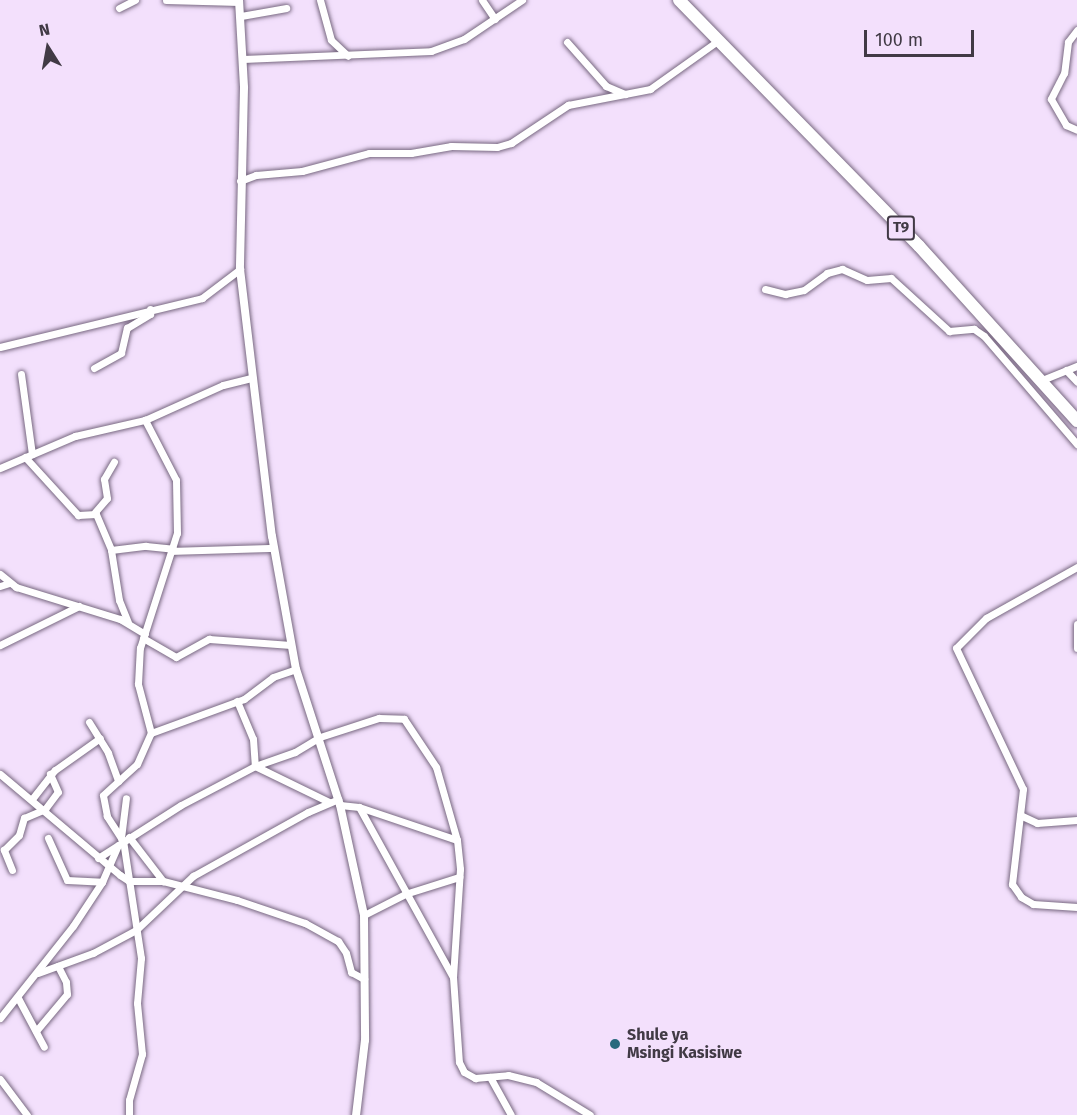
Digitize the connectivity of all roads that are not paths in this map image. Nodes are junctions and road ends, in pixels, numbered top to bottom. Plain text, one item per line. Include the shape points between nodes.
1 (135, 0) edge
2 (166, 0) edge
3 (320, 0) edge
4 (482, 0) edge
5 (522, 0) edge
6 (679, 0) edge
7 (239, 1) edge
8 (119, 8) dead end
9 (285, 8) dead end
10 (241, 16) junction
11 (495, 19) junction
12 (1077, 30) edge
13 (720, 40) junction
14 (567, 42) dead end
15 (348, 56) junction
16 (243, 59) junction
17 (628, 95) junction
18 (1077, 130) edge
19 (240, 181) junction
20 (240, 269) junction
21 (765, 289) dead end
22 (150, 309) junction
23 (0, 347) edge
24 (1077, 366) edge
25 (93, 368) dead end
26 (1066, 369) junction
27 (21, 374) dead end
28 (251, 378) junction
29 (1042, 380) junction
30 (1077, 382) edge
31 (145, 420) junction
32 (1077, 421) edge
33 (1077, 444) edge
34 (29, 456) junction
35 (114, 462) dead end
36 (0, 468) edge
37 (94, 512) junction
38 (274, 548) junction
39 (111, 550) junction
40 (173, 550) junction
41 (1077, 567) edge
42 (0, 574) edge
43 (9, 583) junction
44 (0, 586) edge
45 (79, 606) junction
46 (128, 622) junction
47 (1077, 624) edge
48 (144, 636) junction
49 (0, 645) edge
50 (291, 645) junction
51 (1077, 648) edge
52 (296, 669) junction
53 (237, 701) junction
54 (89, 722) dead end
55 (151, 733) junction
56 (320, 737) junction
57 (100, 738) junction
58 (255, 766) junction
59 (0, 774) edge
60 (50, 774) junction
61 (118, 781) junction
62 (126, 798) dead end
63 (32, 799) junction
64 (336, 802) junction
65 (359, 807) junction
66 (45, 809) junction
67 (1020, 815) junction
68 (1077, 820) edge
69 (48, 838) dead end
70 (123, 840) junction
71 (457, 840) junction
72 (98, 858) junction
73 (110, 868) junction
74 (12, 870) dead end
75 (459, 877) junction
76 (129, 881) junction
77 (163, 881) junction
78 (102, 882) junction
79 (182, 885) junction
80 (405, 894) junction
81 (1077, 907) edge
82 (364, 915) junction
83 (136, 930) junction
84 (58, 966) junction
85 (38, 973) junction
86 (453, 977) junction
87 (363, 979) junction
88 (18, 998) junction
89 (0, 1017) edge
90 (36, 1031) junction
91 (45, 1047) dead end
92 (490, 1077) junction
93 (0, 1079) edge
94 (27, 1115) edge
95 (129, 1115) edge
96 (356, 1115) edge
97 (511, 1115) edge
98 (590, 1115) edge

1 - 8 street
2 - 7 street
3 - 15 street via 331,40
4 - 11 street
5 - 11 street
6 - 13 highway, T9
7 - 10 street
9 - 10 street
10 - 16 street
11 - 15 street via 464,39 431,51
12 - 18 street via 1068,42 1064,73 1051,99 1066,125
13 - 17 street via 650,89
13 - 29 highway, T9
14 - 17 street via 606,86
15 - 16 street
16 - 19 street
17 - 19 street via 568,105 521,139 497,147 454,145 411,153 369,153 302,171 256,175
19 - 20 street
20 - 22 street via 202,298
20 - 28 street
21 - 33 street via 785,294 804,290 827,273 842,269 867,280 891,278 949,331 974,329 984,336
22 - 23 street
22 - 25 street via 150,314 127,328 118,356
24 - 26 street
26 - 29 street
26 - 30 street
27 - 34 street
28 - 31 street via 223,385
28 - 38 street
29 - 32 highway, T9
31 - 34 street via 94,430
31 - 40 street via 177,484
34 - 36 street
34 - 37 street via 79,516
35 - 37 street via 104,479 107,498
37 - 39 street
38 - 40 street
38 - 50 street
39 - 40 street via 146,546
39 - 46 street via 119,600
40 - 48 street
41 - 67 street via 986,618 956,648 1023,789
42 - 43 street
43 - 44 street
43 - 45 street
45 - 46 street
45 - 49 street
46 - 48 street
47 - 51 street
48 - 50 street via 177,657 208,639
48 - 55 street via 138,684
50 - 52 street
52 - 53 street via 273,677
52 - 56 street
53 - 55 street via 165,732
53 - 58 street via 253,739
54 - 57 street
55 - 61 street via 138,764
56 - 58 street via 295,752
56 - 64 street
56 - 71 street via 379,718 404,719 436,767
57 - 60 street
57 - 61 street
58 - 64 street
58 - 70 street
59 - 63 street
60 - 63 street
60 - 66 street via 58,790
61 - 70 street via 105,791 103,805
62 - 70 street
63 - 66 street
64 - 65 street
64 - 79 street
64 - 82 street
65 - 71 street
65 - 80 street
66 - 72 street
66 - 74 street via 24,818 19,835 6,847
67 - 68 street via 1037,823
67 - 81 street via 1011,875 1016,890 1033,904
69 - 78 street via 67,880
70 - 72 street
70 - 73 street
70 - 76 street
70 - 77 street
71 - 75 street
72 - 73 street
73 - 76 street
73 - 78 street
75 - 80 street
75 - 86 street
76 - 77 street
76 - 83 street
77 - 79 street
78 - 85 street
79 - 83 street
79 - 87 street via 305,923 338,942 345,950 351,972
80 - 82 street
80 - 86 street
82 - 87 street
83 - 84 street
83 - 95 street via 142,1042
84 - 85 street
84 - 90 street via 67,994
85 - 88 street
86 - 92 street via 461,1068 475,1078
87 - 96 street via 365,1040
88 - 89 street
88 - 90 street
90 - 91 street
92 - 97 street
92 - 98 street via 508,1075 536,1082
93 - 94 street

